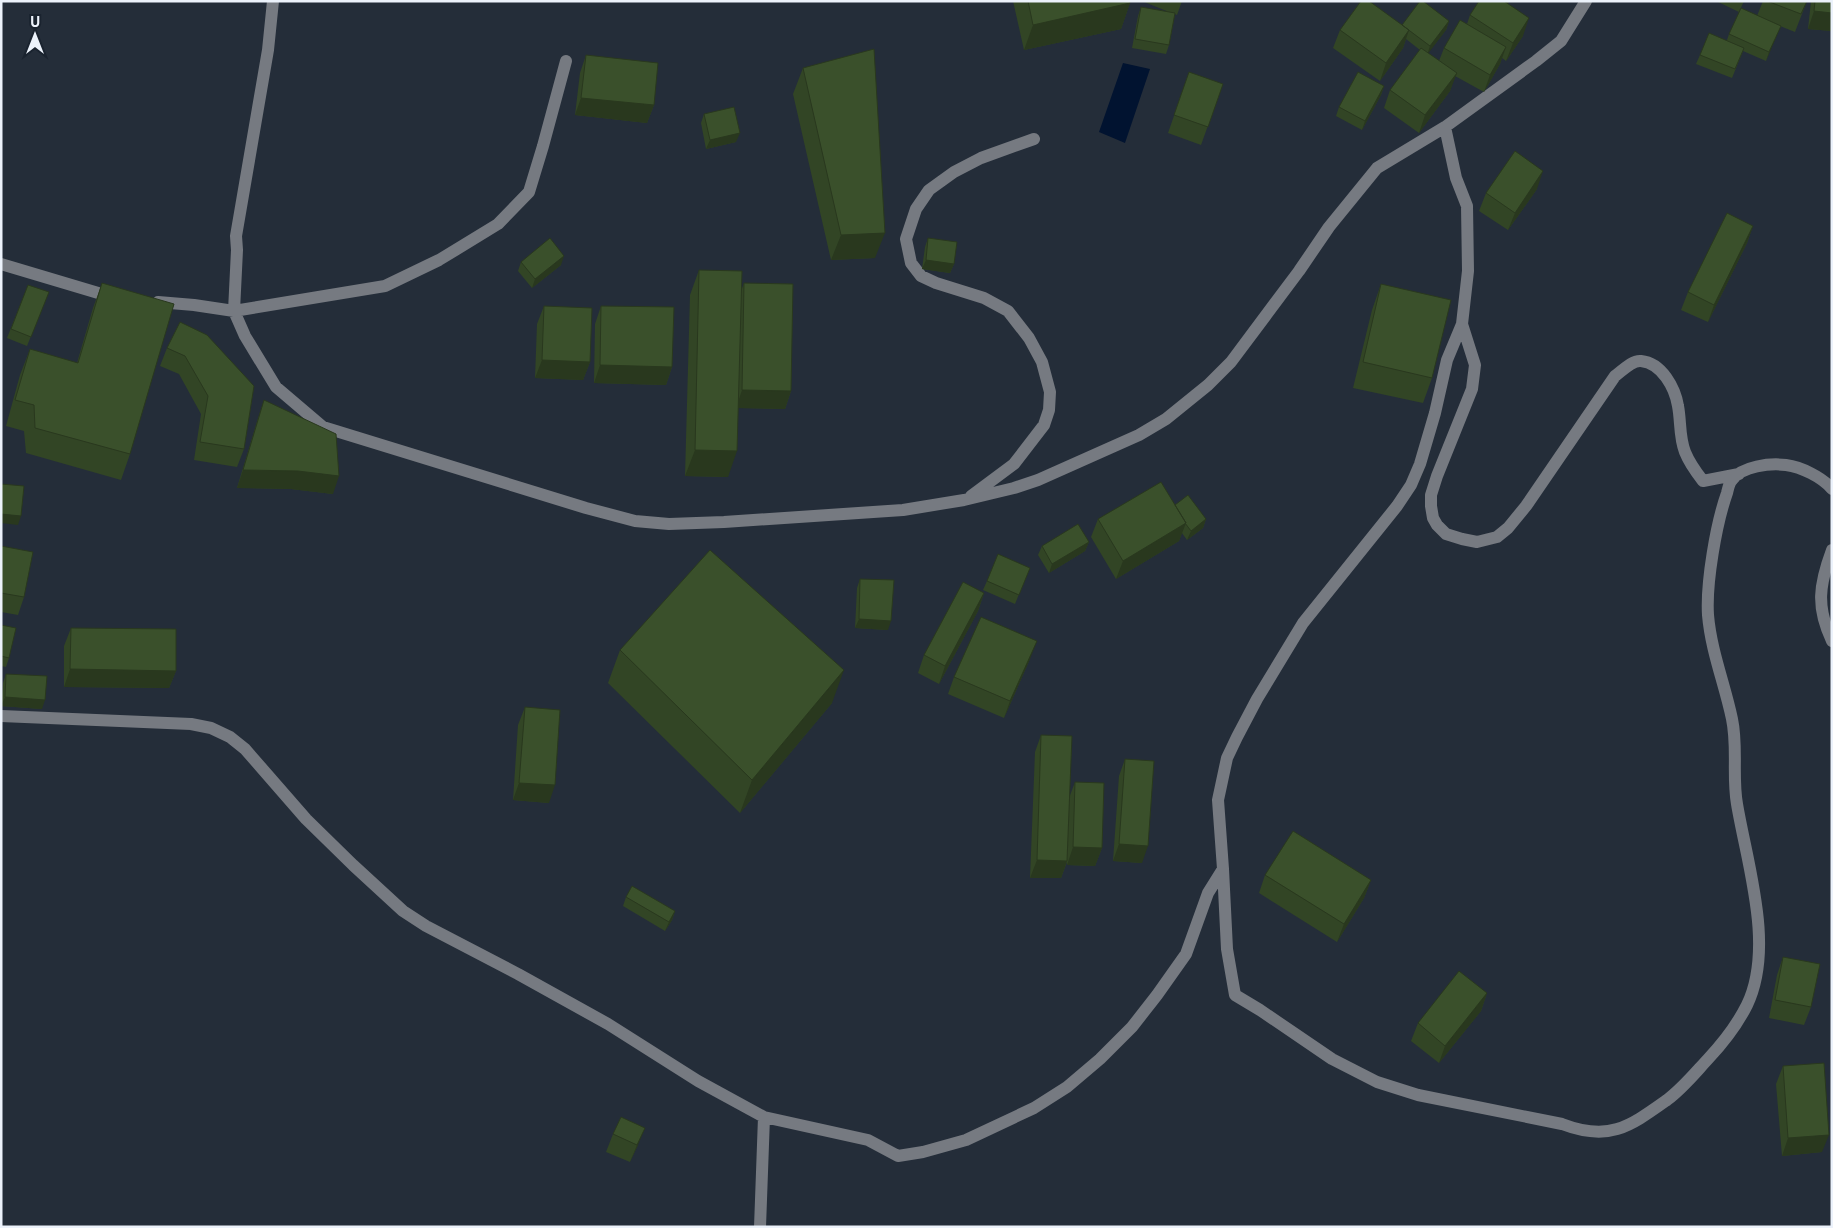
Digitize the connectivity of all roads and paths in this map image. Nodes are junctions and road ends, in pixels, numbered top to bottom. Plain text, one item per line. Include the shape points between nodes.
1 (273, 1) edge
2 (1586, 1) edge
3 (566, 61) dead end
4 (1445, 126) junction
5 (1034, 139) dead end
6 (1, 264) edge
7 (131, 300) edge
8 (149, 302) edge
9 (234, 311) junction
10 (1462, 324) junction
11 (1739, 474) junction
12 (1832, 489) edge
13 (964, 500) junction
14 (1832, 550) edge
15 (1832, 641) edge
16 (1, 716) edge
17 (1222, 868) junction
18 (764, 1117) junction
19 (760, 1227) edge

1 - 9 street via 267,58 236,236
2 - 4 street via 1561,41
3 - 9 street via 529,192 498,224 439,260 385,286
4 - 10 street via 1456,178 1466,206 1468,271
4 - 13 street via 1377,168 1329,227 1231,362 1166,419 1139,435 1038,480
5 - 13 street via 981,158 929,190 916,209 906,238 910,263 921,276 984,298 1008,311 1042,362 1050,392 1044,425 1014,464
6 - 7 street
8 - 9 street
9 - 13 street via 276,387 323,427 618,517 670,524 724,522 904,510
10 - 11 street via 1475,365 1472,389 1431,495 1433,518 1446,534 1477,542 1497,537 1508,528 1615,376 1641,360 1654,366 1669,381 1678,405 1685,452 1699,476 1704,481
10 - 17 street via 1446,360 1429,436 1411,486 1304,623 1257,699 1227,758 1218,800
11 - 12 street via 1765,466 1795,466 1820,478
11 - 17 street via 1732,480 1721,510 1711,569 1708,616 1733,722 1736,801 1759,927 1759,948 1754,984 1747,1005 1722,1044 1678,1092 1640,1120 1615,1131 1594,1133 1418,1095 1377,1082 1332,1059 1235,995 1227,950
14 - 15 street via 1820,604
16 - 18 street via 192,724 230,736 306,819 403,911 608,1024 698,1081
17 - 18 street via 1208,893 1186,954 1132,1027 1067,1087 1034,1108 966,1140 898,1156 868,1140
18 - 19 street

